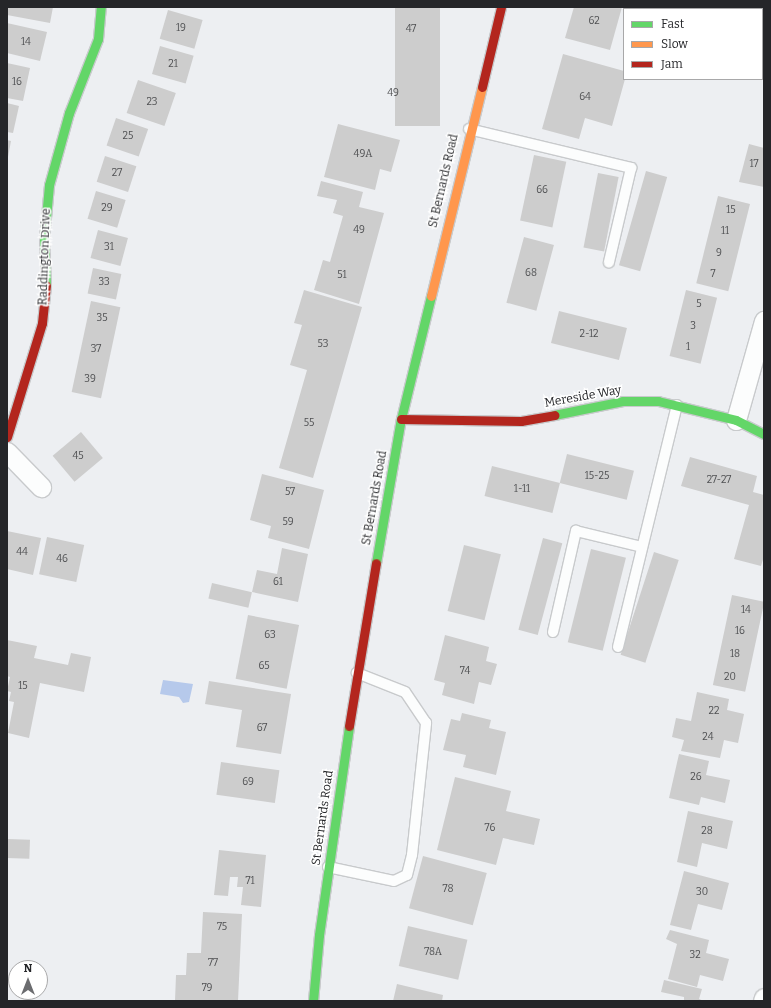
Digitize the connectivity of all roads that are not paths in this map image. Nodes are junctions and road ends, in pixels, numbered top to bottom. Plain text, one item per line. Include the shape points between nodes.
1 (102, 7) edge
2 (501, 7) edge
3 (469, 129) junction
4 (609, 262) dead end
5 (764, 321) edge
6 (676, 405) junction
7 (401, 419) junction
8 (736, 420) junction
9 (764, 434) edge
10 (7, 437) edge
11 (7, 452) edge
12 (41, 487) dead end
13 (642, 547) junction
14 (553, 632) dead end
15 (618, 647) dead end
16 (357, 673) junction
17 (328, 867) junction
18 (313, 1001) edge

1 - 10 street, Raddington Drive via 98,38 68,113 50,186 44,239 46,291 42,323
2 - 3 street, St Bernards Road
3 - 4 lane via 631,168
3 - 7 street, St Bernards Road
5 - 8 street
6 - 7 street, Mereside Way via 658,401 623,401 521,421
6 - 8 street, Mereside Way
6 - 13 lane
7 - 16 street, St Bernards Road
8 - 9 street, Mereside Way
11 - 12 street
13 - 14 lane via 576,531
13 - 15 lane
16 - 17 street, St Bernards Road
16 - 17 lane via 405,692 426,723 412,855 407,875 394,881
17 - 18 street, St Bernards Road

